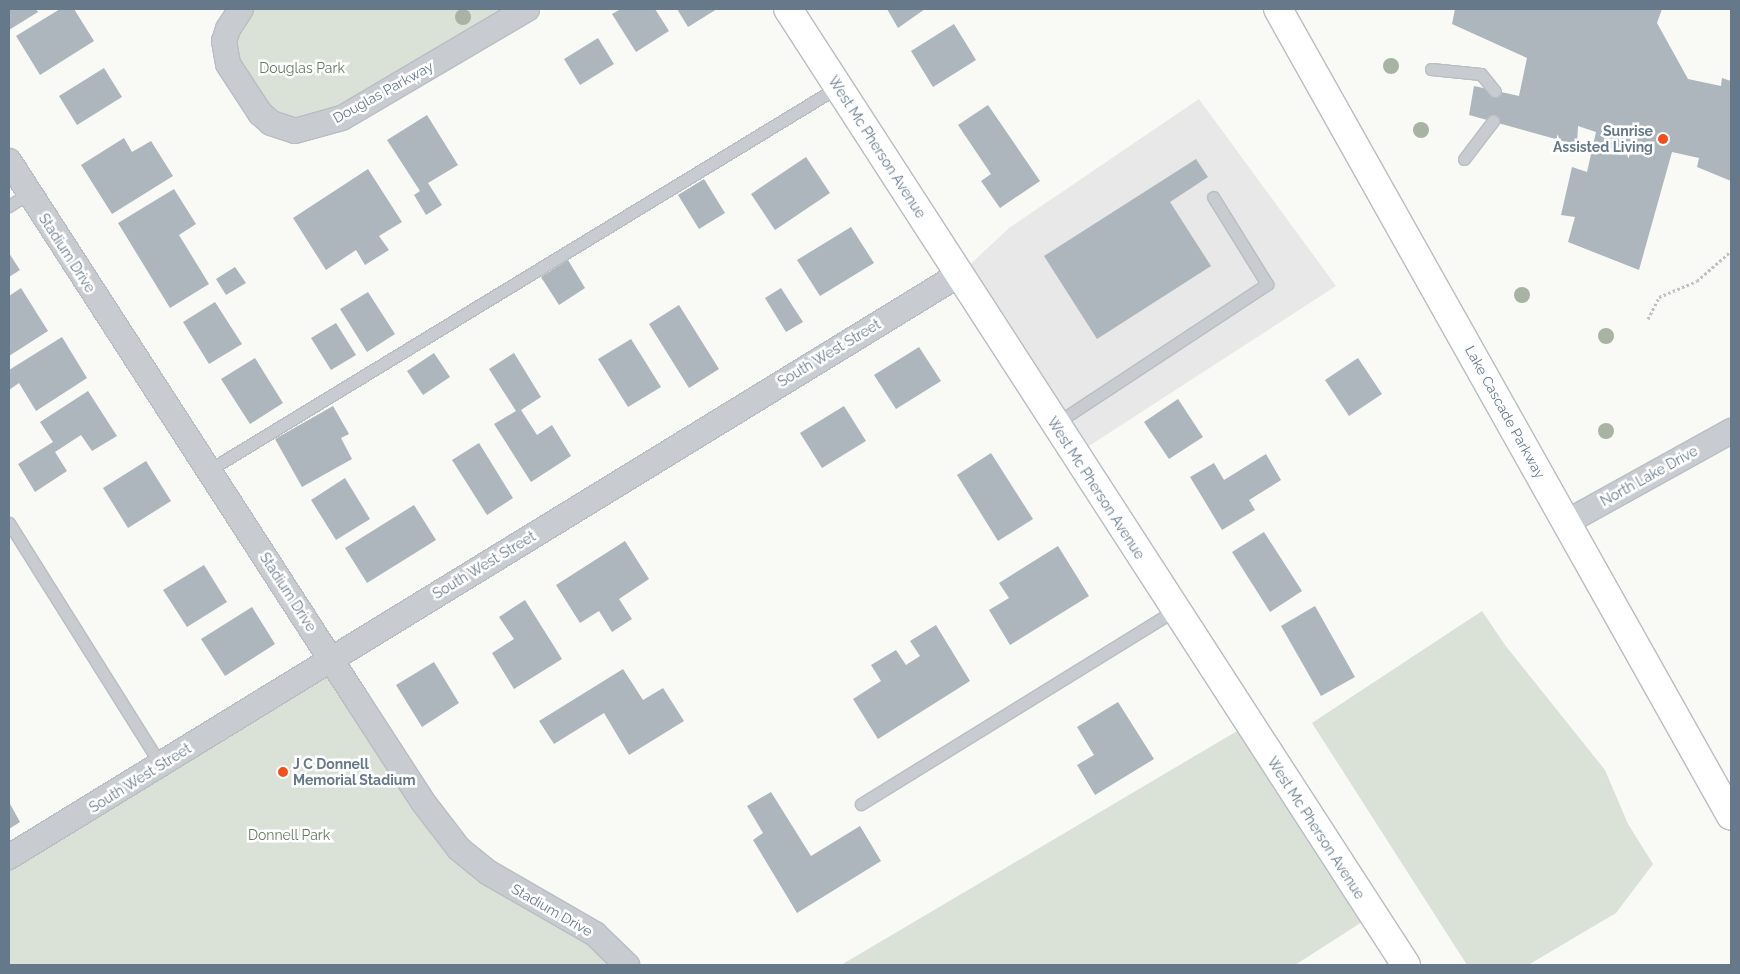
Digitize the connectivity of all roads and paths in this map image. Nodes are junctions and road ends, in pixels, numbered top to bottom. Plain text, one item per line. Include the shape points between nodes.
1 (241, 9) edge
2 (527, 9) edge
3 (788, 9) edge
4 (1278, 9) edge
5 (1431, 69) dead end
6 (838, 87) junction
7 (1495, 90) dead end
8 (1493, 121) dead end
9 (1464, 159) dead end
10 (9, 161) edge
11 (29, 193) junction
12 (1212, 197) dead end
13 (9, 206) edge
14 (1731, 251) edge
15 (960, 274) junction
16 (1648, 318) dead end
17 (1055, 424) junction
18 (1731, 431) edge
19 (209, 470) junction
20 (1567, 522) junction
21 (9, 523) edge
22 (1175, 610) junction
23 (331, 658) junction
24 (161, 765) junction
25 (861, 804) dead end
26 (1731, 816) edge
27 (9, 857) edge
28 (627, 965) edge
29 (1406, 965) edge

1 - 2 street, Douglas Parkway via 224,42 228,64 260,113 283,129 295,131 342,118
3 - 6 street, West Mc Pherson Avenue
4 - 20 street, Lake Cascade Parkway
5 - 7 lane via 1481,74
6 - 15 street, West Mc Pherson Avenue
6 - 19 lane
8 - 9 lane
10 - 11 street, Stadium Drive
11 - 13 lane
11 - 19 street, Stadium Drive
12 - 17 lane via 1267,284
14 - 16 path via 1698,281 1659,297
15 - 17 street, West Mc Pherson Avenue
15 - 23 street, South West Street
17 - 22 street, West Mc Pherson Avenue
18 - 20 street, North Lake Drive
19 - 23 street, Stadium Drive
20 - 26 street, Lake Cascade Parkway
21 - 24 lane
22 - 25 lane
22 - 29 street, West Mc Pherson Avenue
23 - 24 street, South West Street
23 - 28 street, Stadium Drive via 423,802 459,849 489,873 595,934
24 - 27 street, South West Street

